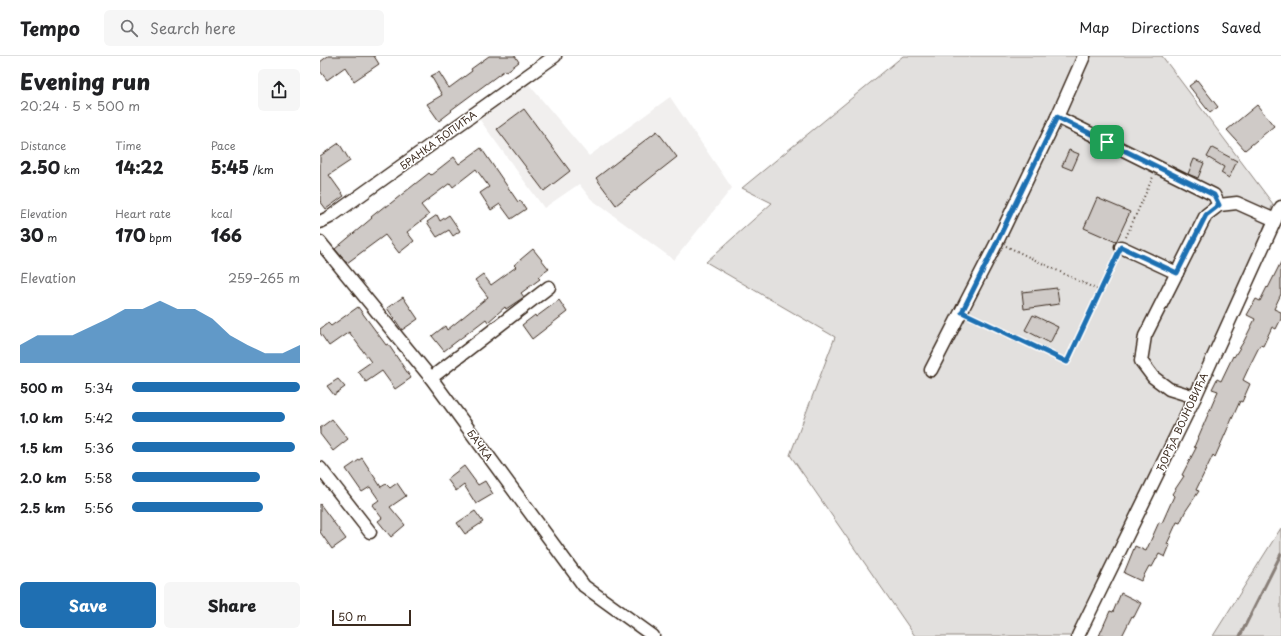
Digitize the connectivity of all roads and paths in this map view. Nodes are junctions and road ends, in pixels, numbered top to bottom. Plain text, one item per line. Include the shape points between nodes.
1 (555, 56) edge
2 (1084, 56) edge
3 (1057, 117) junction
4 (1158, 167) junction
5 (1219, 205) junction
6 (1281, 207) edge
7 (1275, 220) junction
8 (320, 222) edge
9 (320, 242) edge
10 (997, 242) junction
11 (1121, 247) junction
12 (1177, 273) junction
13 (549, 287) dead end
14 (1100, 291) junction
15 (962, 312) junction
16 (931, 370) dead end
17 (430, 378) junction
18 (1195, 397) junction
19 (320, 468) edge
20 (370, 532) dead end
21 (652, 636) edge
22 (1078, 636) edge

1 - 8 street, БРАНКА ЋОПИЋА
2 - 3 street
3 - 4 street
3 - 10 street
4 - 5 street via 1214,195
4 - 11 path
5 - 7 street via 1237,203
5 - 12 street via 1206,215
6 - 7 street, ЂОРЂА ВОЈНОВИЋА
7 - 18 street, ЂОРЂА ВОЈНОВИЋА
9 - 17 street, БАЧКА
10 - 14 path
10 - 15 street
11 - 12 street
11 - 14 path
12 - 18 street via 1145,336 1142,361 1153,377 1169,389
13 - 17 street
14 - 15 path via 1067,362
15 - 16 street
17 - 21 street, БАЧКА via 584,586
18 - 22 street, ЂОРЂА ВОЈНОВИЋА
19 - 20 street

